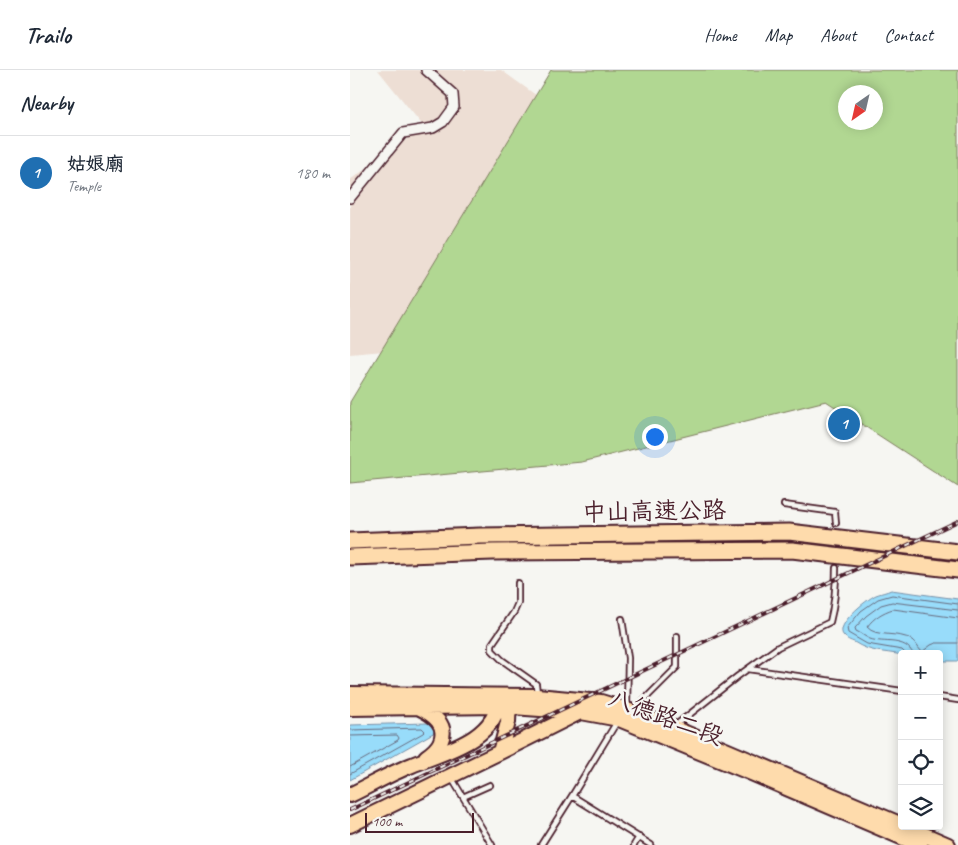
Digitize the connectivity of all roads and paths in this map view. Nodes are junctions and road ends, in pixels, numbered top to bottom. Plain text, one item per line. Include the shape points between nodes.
1 (426, 70) edge
2 (350, 198) edge
3 (784, 505) dead end
4 (836, 523) dead end
5 (350, 541) edge
6 (958, 552) edge
7 (350, 557) edge
8 (836, 568) dead end
9 (958, 570) edge
10 (518, 583) dead end
11 (622, 618) dead end
12 (677, 636) dead end
13 (748, 669) junction
14 (898, 690) edge
15 (350, 694) edge
16 (537, 696) junction
17 (943, 698) edge
18 (958, 700) edge
19 (504, 701) junction
20 (415, 706) junction
21 (350, 708) edge
22 (581, 712) junction
23 (626, 713) junction
24 (673, 728) junction
25 (562, 729) dead end
26 (536, 740) dead end
27 (500, 752) junction
28 (411, 765) junction
29 (751, 767) junction
30 (451, 778) junction
31 (490, 785) dead end
32 (350, 794) edge
33 (572, 796) junction
34 (463, 797) junction
35 (350, 824) edge
36 (898, 824) edge
37 (912, 830) edge
38 (639, 837) junction
39 (492, 845) edge
40 (541, 845) edge
41 (634, 845) edge
42 (651, 845) edge
43 (920, 845) edge
44 (948, 845) edge

1 - 2 street via 452,94 454,107 443,122 433,128 403,133
3 - 4 lane via 835,512
5 - 6 highway, 中山高速公路 via 789,532
7 - 9 highway, 中山高速公路 via 493,552 792,550
8 - 13 lane via 835,602 830,622 778,647
10 - 16 lane via 518,604 494,641 492,650 536,684
11 - 23 lane via 628,658
12 - 23 lane via 677,667
13 - 14 lane
13 - 24 lane
15 - 19 main road, 八德路二段
16 - 19 main road, 八德路二段
16 - 23 main road, 八德路二段 via 601,702
17 - 18 lane
19 - 20 main road, 八德路二段
19 - 22 main road, 八德路二段
19 - 27 main road via 508,722
19 - 28 main road via 492,720 468,741
20 - 21 main road, 八德路二段
20 - 28 main road via 433,715 443,730 438,748
22 - 23 main road, 八德路二段
22 - 25 lane
22 - 27 main road
23 - 24 main road, 八德路二段
23 - 29 main road, 八德路二段
23 - 33 lane
24 - 29 main road, 八德路二段
26 - 30 lane
27 - 30 main road
28 - 32 main road
29 - 36 main road, 八德路二段
29 - 43 main road, 八德路二段
30 - 34 lane
30 - 35 main road
31 - 34 lane
33 - 38 lane
33 - 40 lane
34 - 39 lane
37 - 44 main road, 八德路二段
38 - 41 lane
38 - 42 lane

